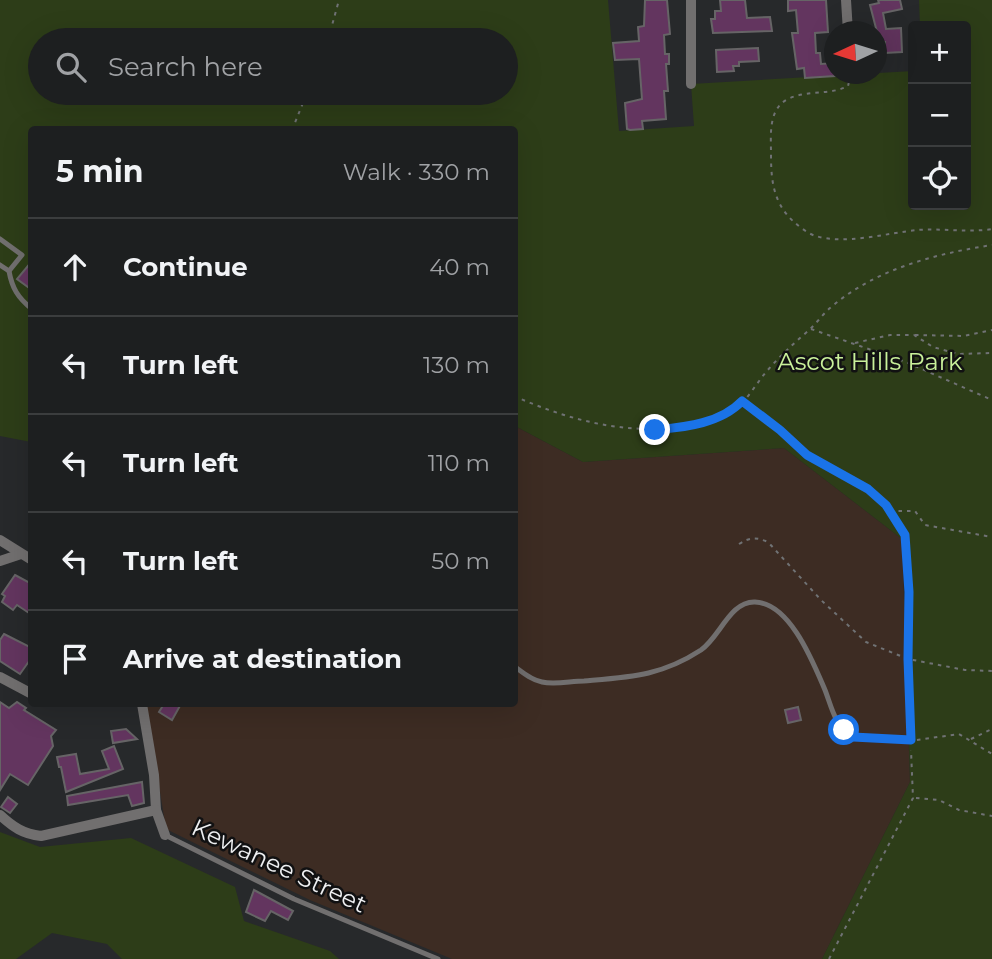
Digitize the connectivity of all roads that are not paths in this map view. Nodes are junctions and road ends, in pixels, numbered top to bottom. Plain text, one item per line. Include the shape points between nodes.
1 (691, 0) edge
2 (846, 0) edge
3 (847, 21) edge
4 (691, 85) dead end
5 (0, 239) edge
6 (0, 265) edge
7 (9, 271) junction
8 (28, 306) edge
9 (0, 540) edge
10 (26, 557) edge
11 (0, 561) edge
12 (518, 669) edge
13 (0, 677) edge
14 (28, 692) edge
15 (143, 707) edge
16 (910, 740) road end
17 (156, 810) junction
18 (0, 815) edge
19 (164, 835) joint
20 (438, 959) edge

1 - 4 street
2 - 3 street
5 - 7 lane via 22,255
6 - 7 lane
7 - 8 lane via 12,286
9 - 10 street
10 - 11 street
12 - 16 lane via 540,682 639,677 704,648 732,612 756,602 786,617 844,730 853,737
13 - 14 street
15 - 17 street, Kewanee Street
17 - 18 street via 41,836 26,834
17 - 19 street, Kewanee Street
19 - 20 lane, Kewanee Street via 294,899

